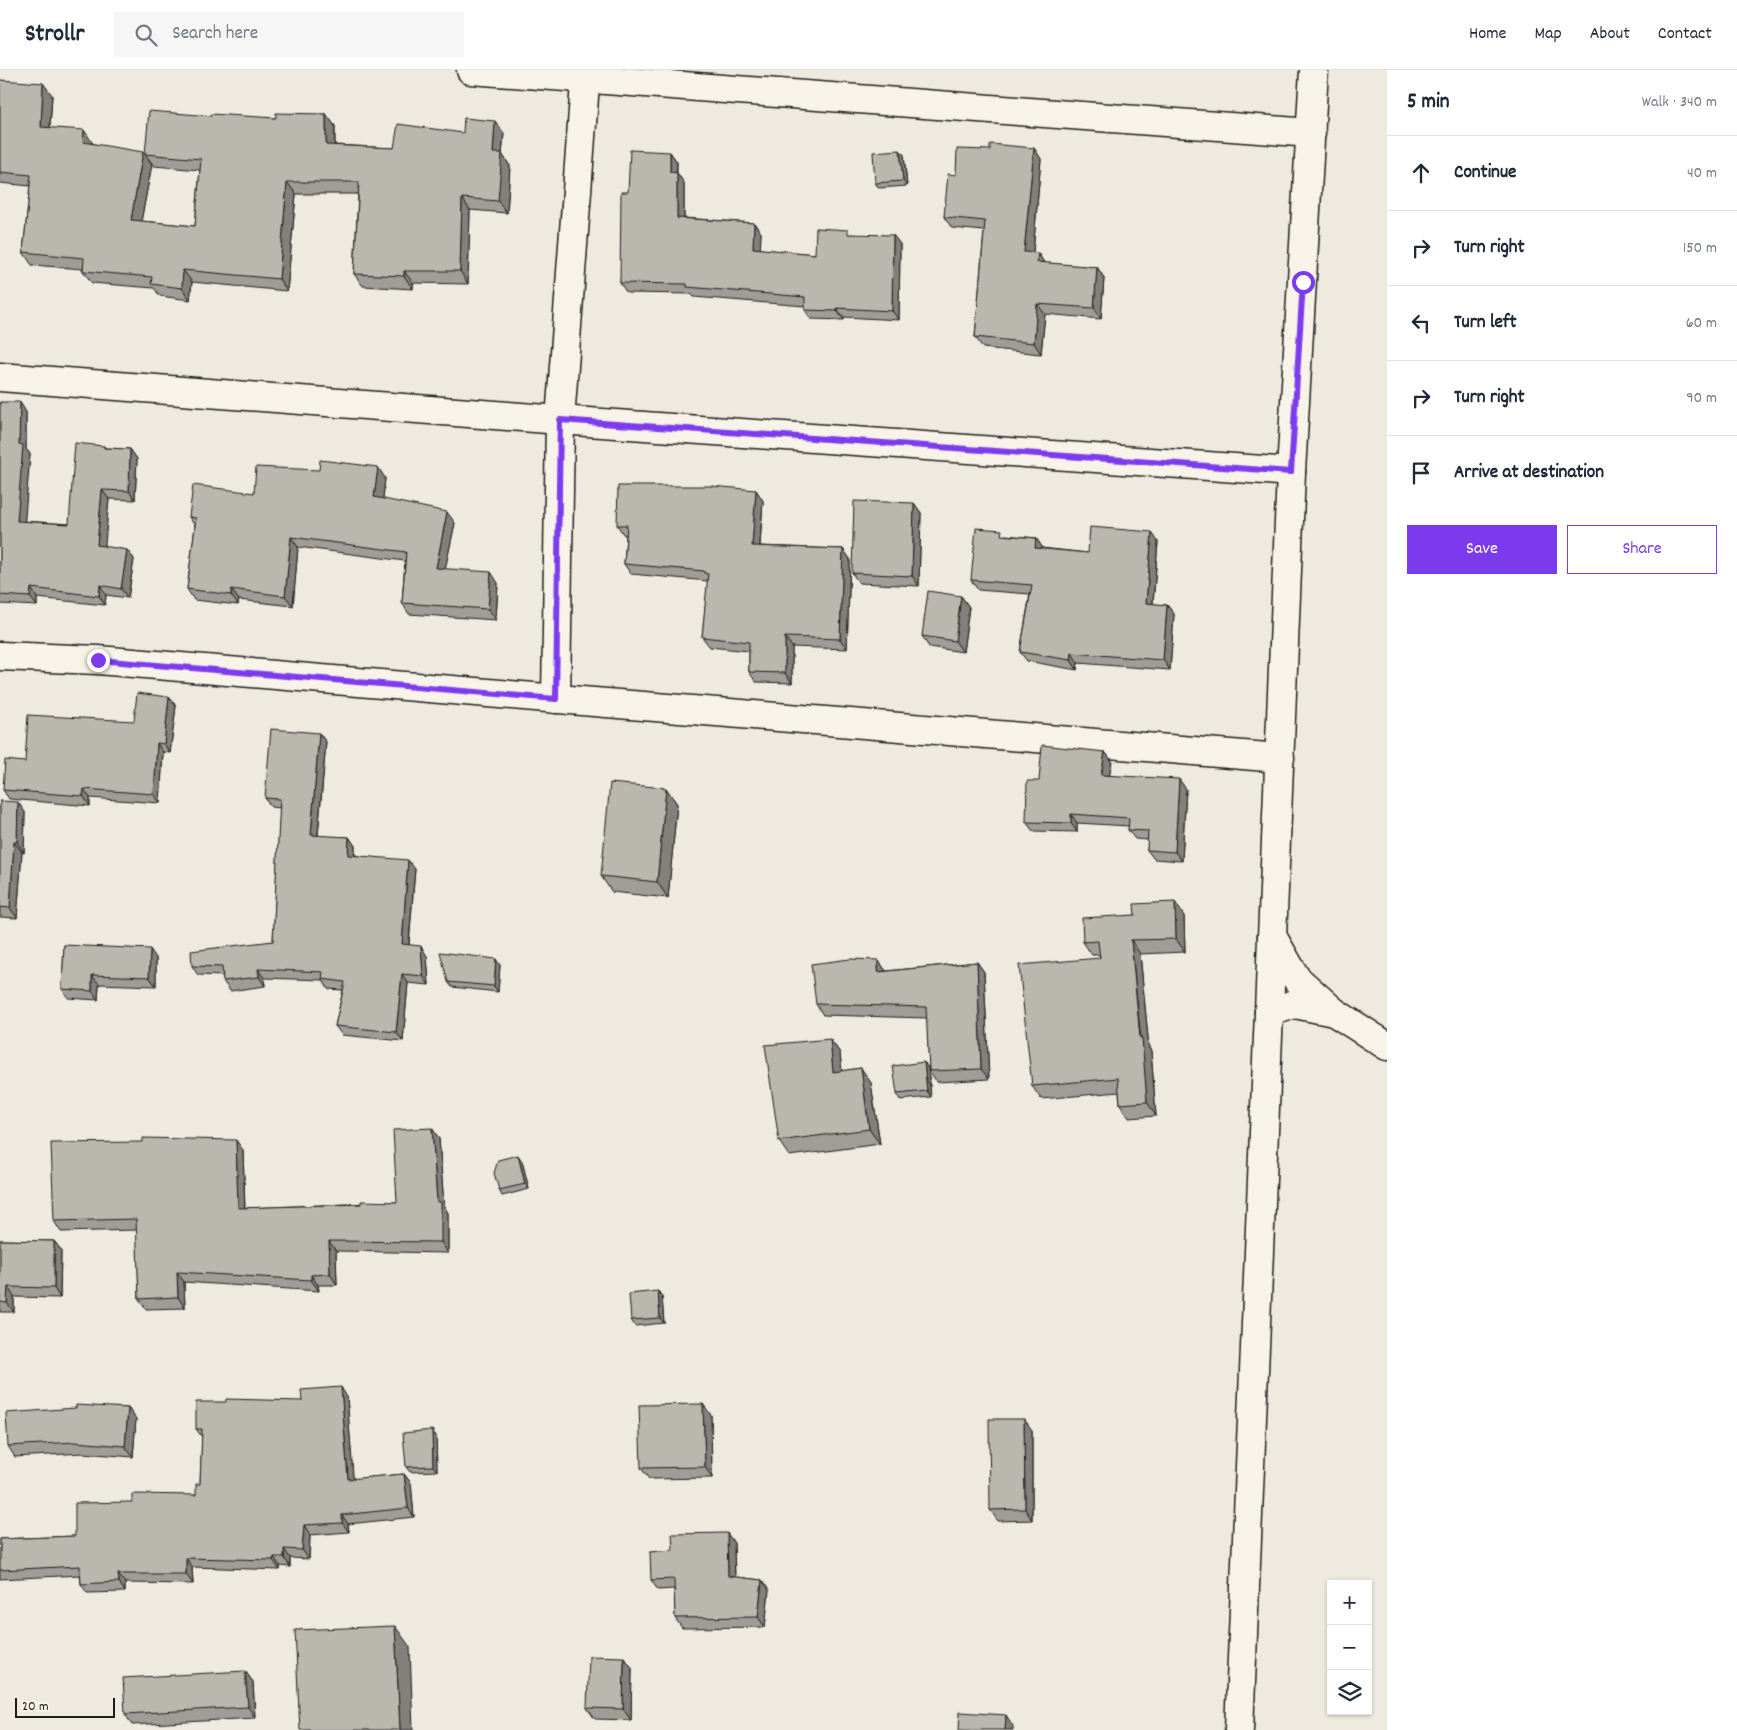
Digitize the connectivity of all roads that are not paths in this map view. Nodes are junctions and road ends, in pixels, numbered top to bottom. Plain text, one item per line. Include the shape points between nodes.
1 (472, 70) edge
2 (1314, 70) edge
3 (585, 74) edge
4 (1311, 133) junction
5 (0, 377) edge
6 (560, 420) junction
7 (1291, 472) junction
8 (0, 656) edge
9 (556, 699) junction
10 (1280, 758) junction
11 (1272, 936) junction
12 (1269, 1012) junction
13 (1334, 1012) junction
14 (1387, 1046) edge
15 (1239, 1730) edge

1 - 3 street
2 - 4 street
3 - 4 street
3 - 6 street
4 - 7 street
5 - 6 street
6 - 7 street
6 - 9 street
7 - 10 street
8 - 9 street via 98,660
9 - 10 street
10 - 11 street
11 - 12 street
11 - 13 street via 1296,978
12 - 13 street via 1296,1004
12 - 15 street
13 - 14 street

